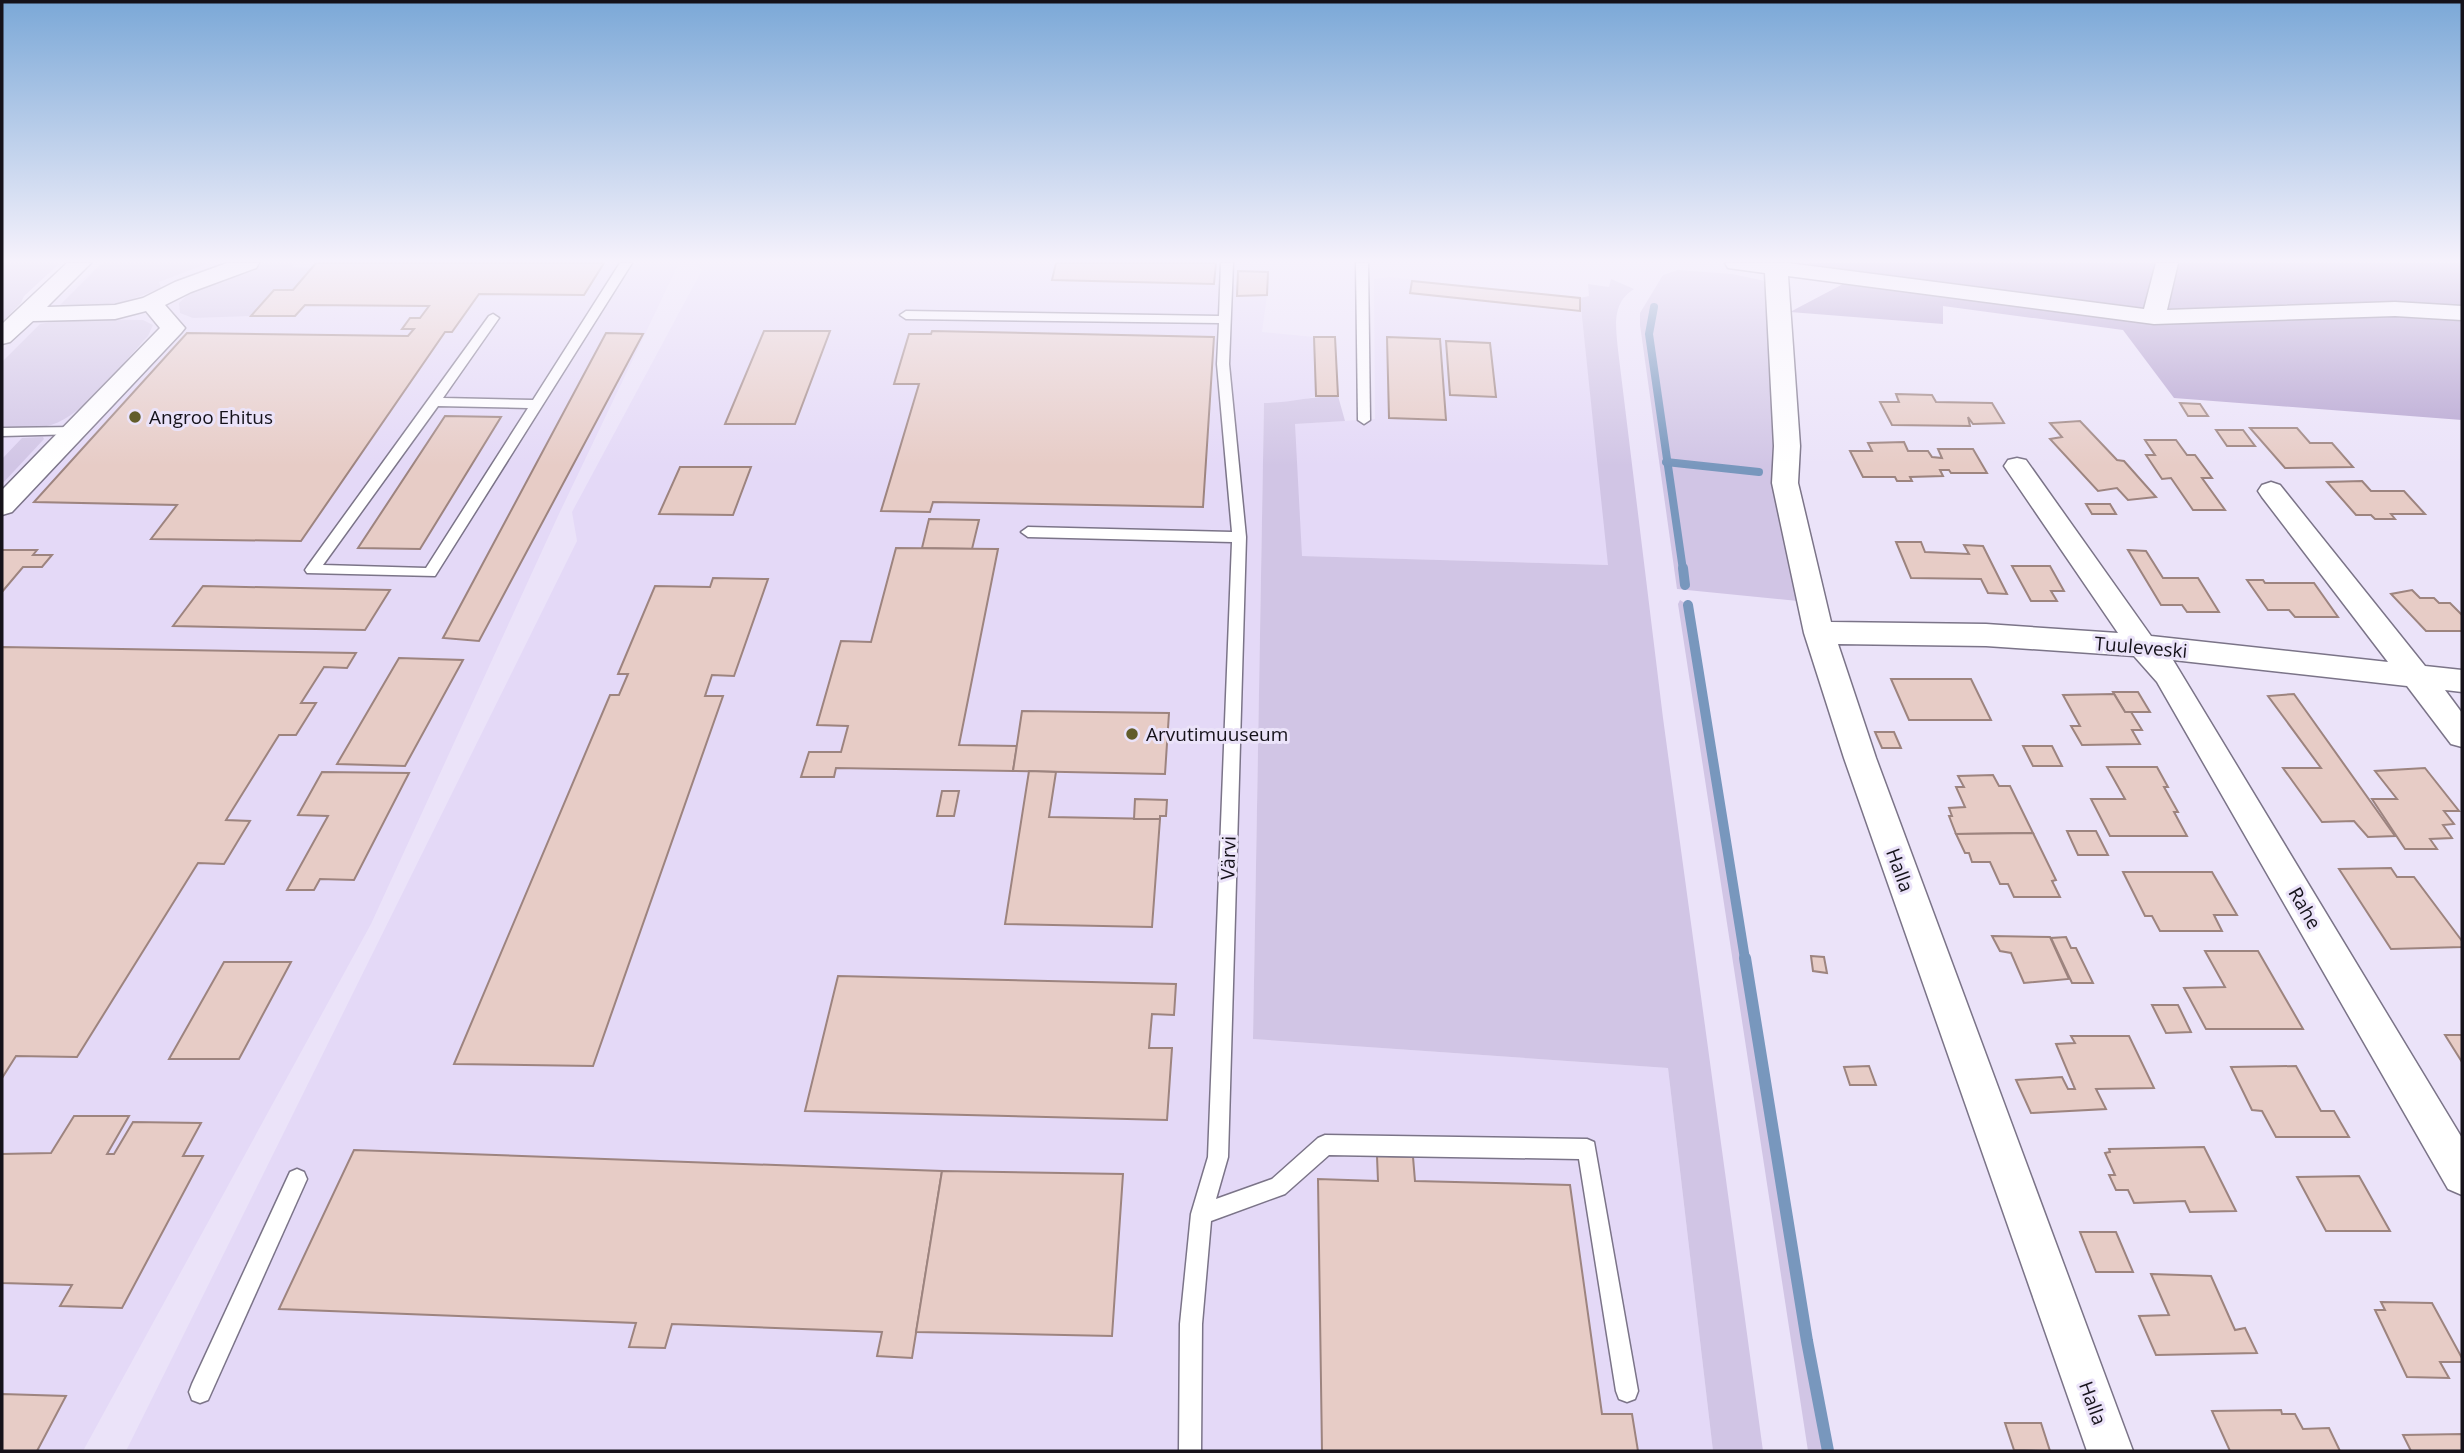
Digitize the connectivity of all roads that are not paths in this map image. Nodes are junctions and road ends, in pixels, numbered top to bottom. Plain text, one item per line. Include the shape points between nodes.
1 (170, 331) edge
2 (484, 331) edge
3 (583, 331) edge
4 (1224, 331) edge
5 (1363, 331) edge
6 (1780, 331) edge
7 (434, 402) junction
8 (537, 404) junction
9 (1364, 420) dead end
10 (75, 431) junction
11 (2, 432) edge
12 (2017, 466) dead end
13 (2271, 491) dead end
14 (2, 506) edge
15 (1028, 532) dead end
16 (1239, 537) junction
17 (1819, 633) junction
18 (2141, 646) junction
19 (2416, 676) junction
20 (2462, 681) edge
21 (2462, 735) edge
22 (2462, 1175) edge
23 (297, 1179) dead end
24 (1200, 1214) junction
25 (1627, 1391) dead end
26 (200, 1392) dead end
27 (1190, 1451) edge
28 (2110, 1451) edge

1 - 10 street
2 - 7 lane
3 - 8 lane
4 - 16 lane, Värvi
5 - 9 lane
6 - 17 street, Halla via 1785,483
7 - 8 lane
7 - 8 lane via 312,570 430,573
10 - 11 lane
10 - 14 street
12 - 18 street, Rahe
13 - 19 street
15 - 16 lane
16 - 24 lane, Värvi via 1218,1157
17 - 18 street, Tuuleveski via 1986,635
17 - 28 street, Halla
18 - 19 street, Tuuleveski
18 - 22 street, Rahe via 2168,674
19 - 20 street, Tuuleveski
19 - 21 street
23 - 26 lane
24 - 25 lane via 1278,1187 1325,1145 1587,1149
24 - 27 lane, Värvi via 1191,1324

